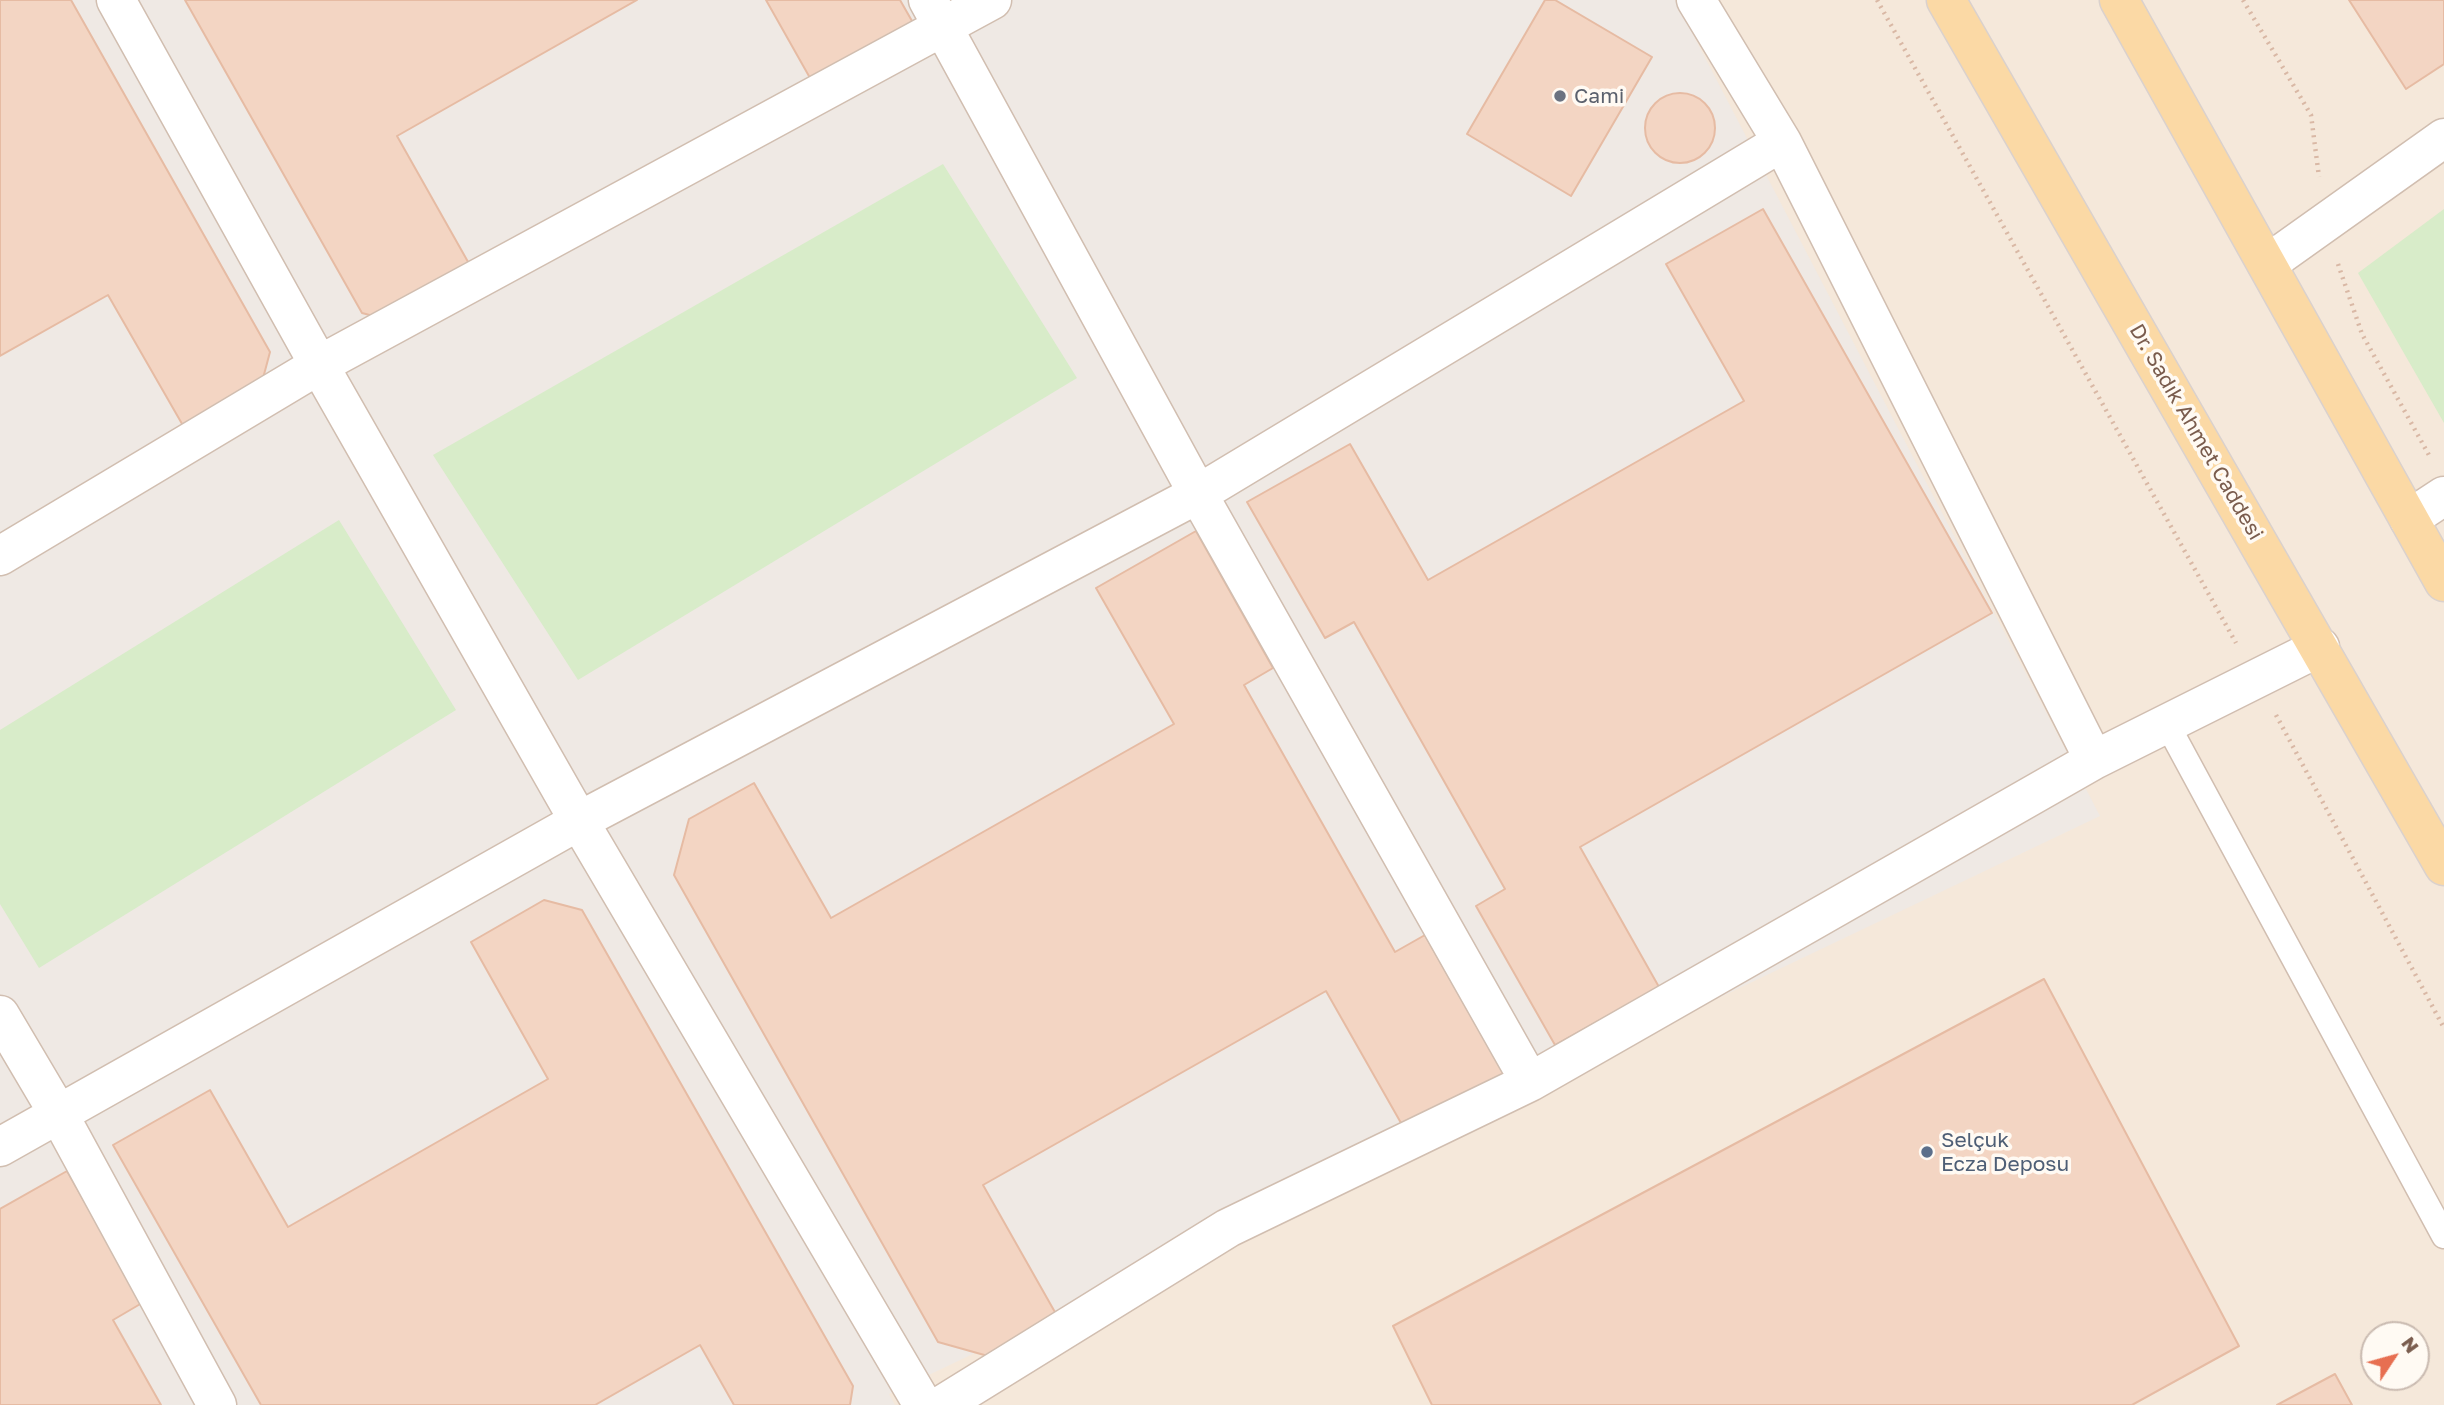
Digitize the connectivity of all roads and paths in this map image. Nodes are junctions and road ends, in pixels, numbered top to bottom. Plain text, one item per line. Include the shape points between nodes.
1 (116, 0) edge
2 (992, 0) edge
3 (1696, 0) edge
4 (1877, 0) edge
5 (1946, 0) edge
6 (2119, 0) edge
7 (2243, 0) edge
8 (936, 14) edge
9 (2444, 138) edge
10 (1782, 142) junction
11 (2325, 223) junction
12 (2267, 264) junction
13 (319, 365) junction
14 (2431, 460) dead end
15 (1198, 494) junction
16 (2444, 496) edge
17 (2409, 519) junction
18 (0, 556) edge
19 (2444, 582) edge
20 (2320, 647) junction
21 (2256, 679) junction
22 (2167, 724) junction
23 (2094, 760) junction
24 (579, 821) junction
25 (2444, 866) edge
26 (0, 1015) edge
27 (2444, 1028) edge
28 (1530, 1082) junction
29 (58, 1112) junction
30 (0, 1147) edge
31 (2444, 1236) edge
32 (217, 1405) edge
33 (923, 1405) edge
34 (942, 1405) edge

1 - 13 street
2 - 8 street
3 - 10 street
4 - 21 path
5 - 20 main road, Dr. Sadık Ahmet Caddesi
6 - 12 main road
7 - 11 path via 2311,115
8 - 13 street
8 - 15 street
9 - 11 street
10 - 15 street
10 - 23 street
11 - 12 street
11 - 14 path via 2362,334
12 - 17 main road
13 - 18 street
13 - 24 street
15 - 24 street
15 - 28 street
16 - 17 street
17 - 19 main road
20 - 21 street
20 - 25 main road, Dr. Sadık Ahmet Caddesi
21 - 22 street
21 - 27 path
22 - 23 street
22 - 31 lane
23 - 28 street
24 - 29 street
24 - 33 street
26 - 29 street
28 - 34 street via 1228,1228
29 - 30 street
29 - 32 street

